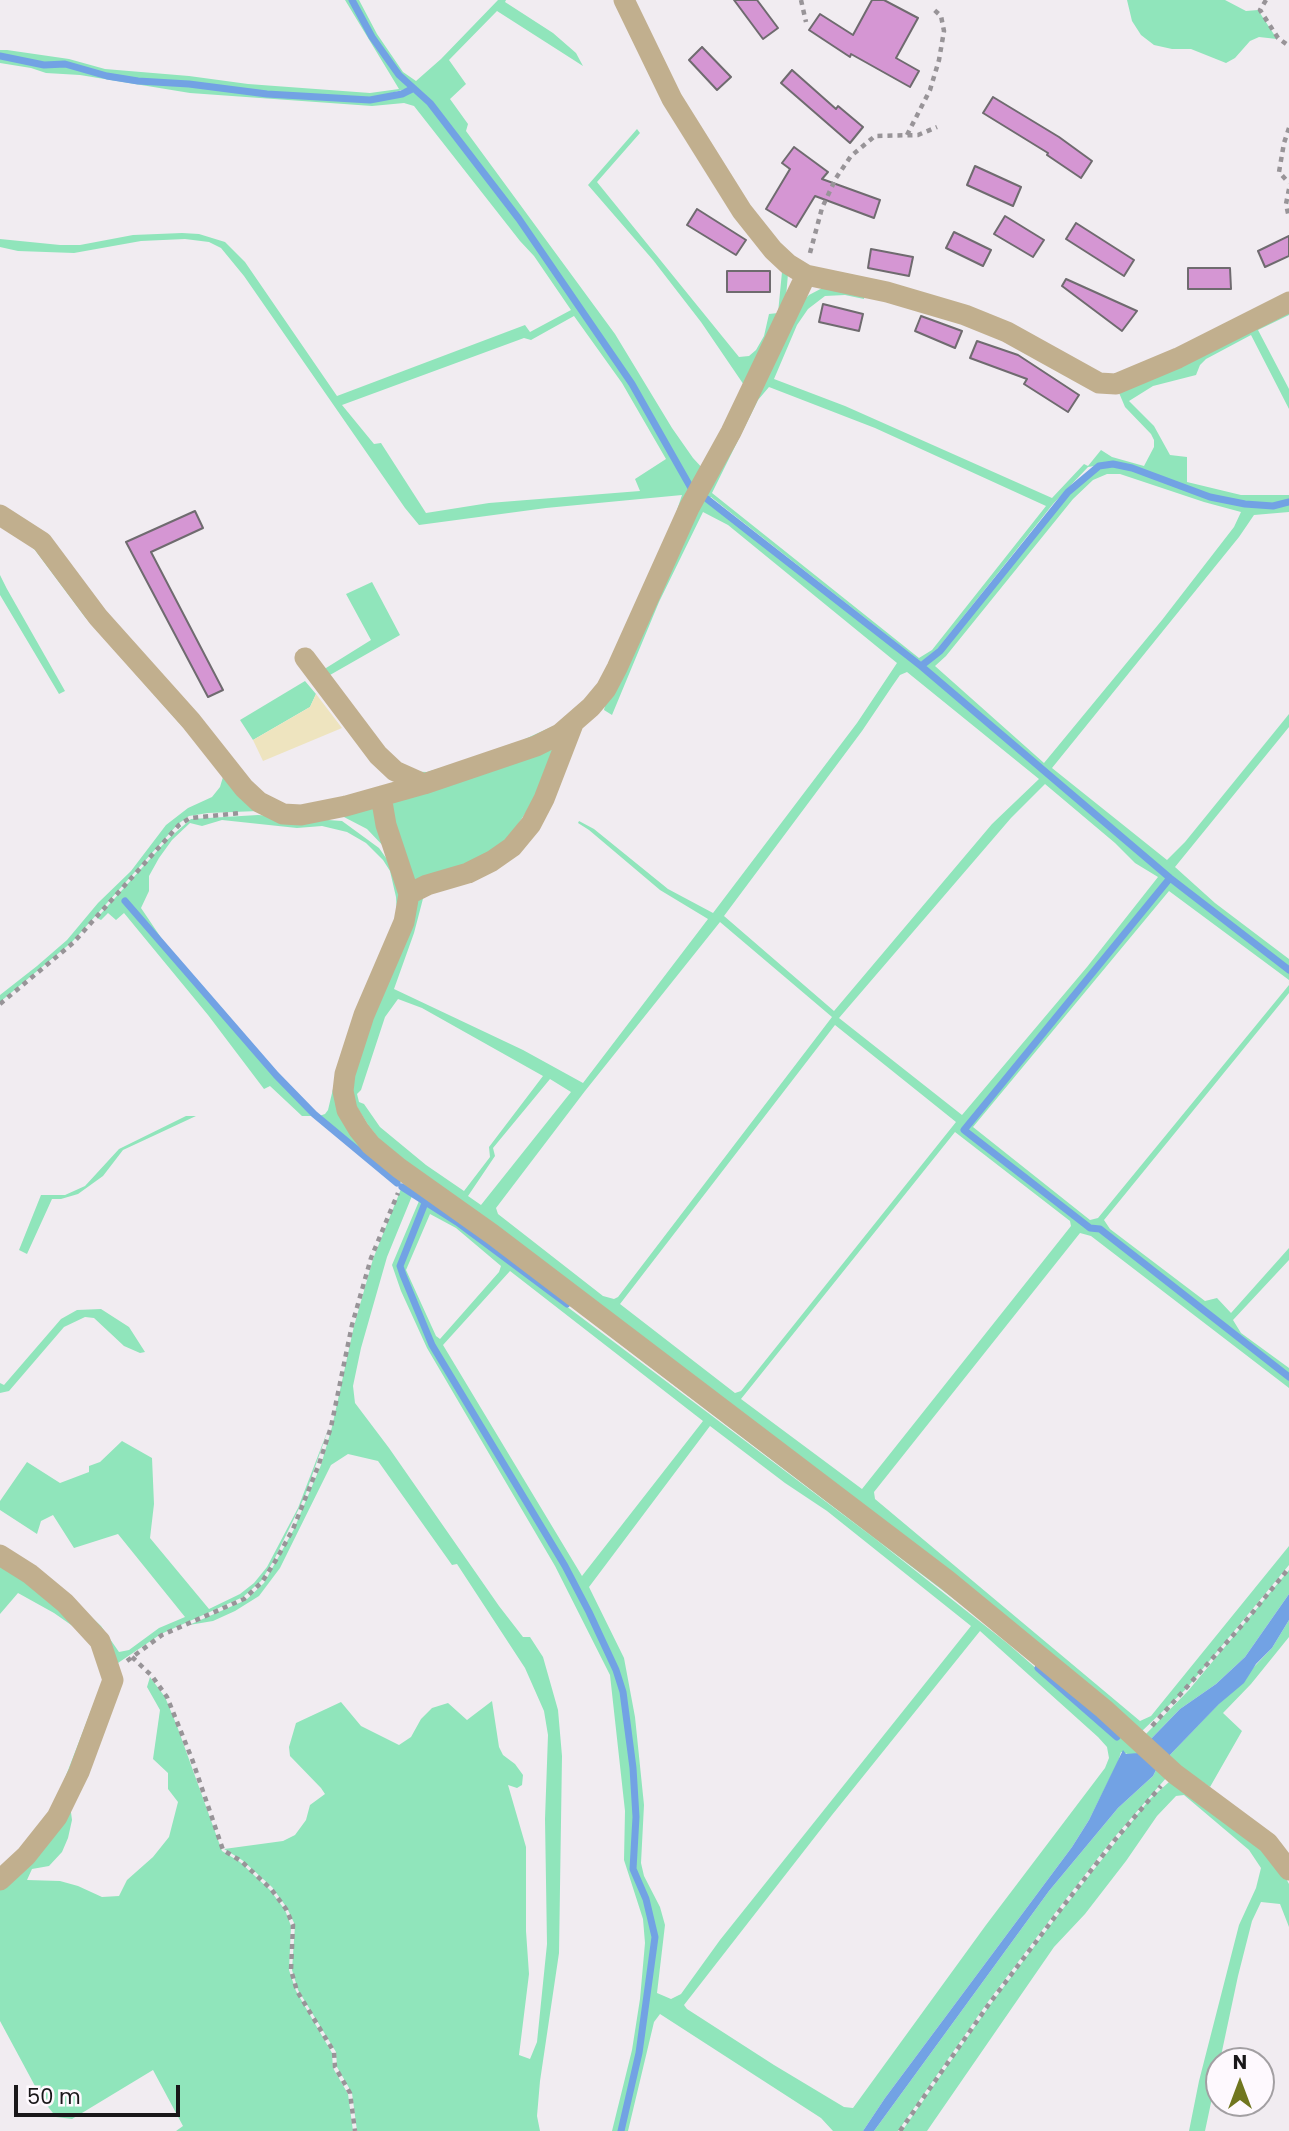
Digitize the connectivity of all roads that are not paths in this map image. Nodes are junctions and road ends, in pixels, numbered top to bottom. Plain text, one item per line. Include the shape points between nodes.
1 (624, 0) edge
2 (806, 275) junction
3 (1289, 302) edge
4 (0, 515) edge
5 (305, 658) dead end
6 (573, 724) junction
7 (424, 784) junction
8 (381, 796) junction
9 (409, 894) junction
10 (0, 1555) edge
11 (1289, 1870) edge
12 (0, 1880) edge

1 - 2 street via 672,99 742,211 773,250
2 - 3 street via 965,315 1007,332 1099,383 1116,384
2 - 6 street via 732,432 689,508 617,668 606,689
4 - 8 street via 41,542 98,617 259,802 282,814 301,815
5 - 7 street via 378,755 395,771
6 - 7 street via 536,746
6 - 9 street via 544,799 513,847 468,873
7 - 8 street
8 - 9 street
9 - 11 street via 404,922 364,1015 345,1074 347,1110 371,1144 947,1580 1171,1769 1268,1843
10 - 12 street via 65,1603 100,1641 113,1680 79,1772 57,1816

